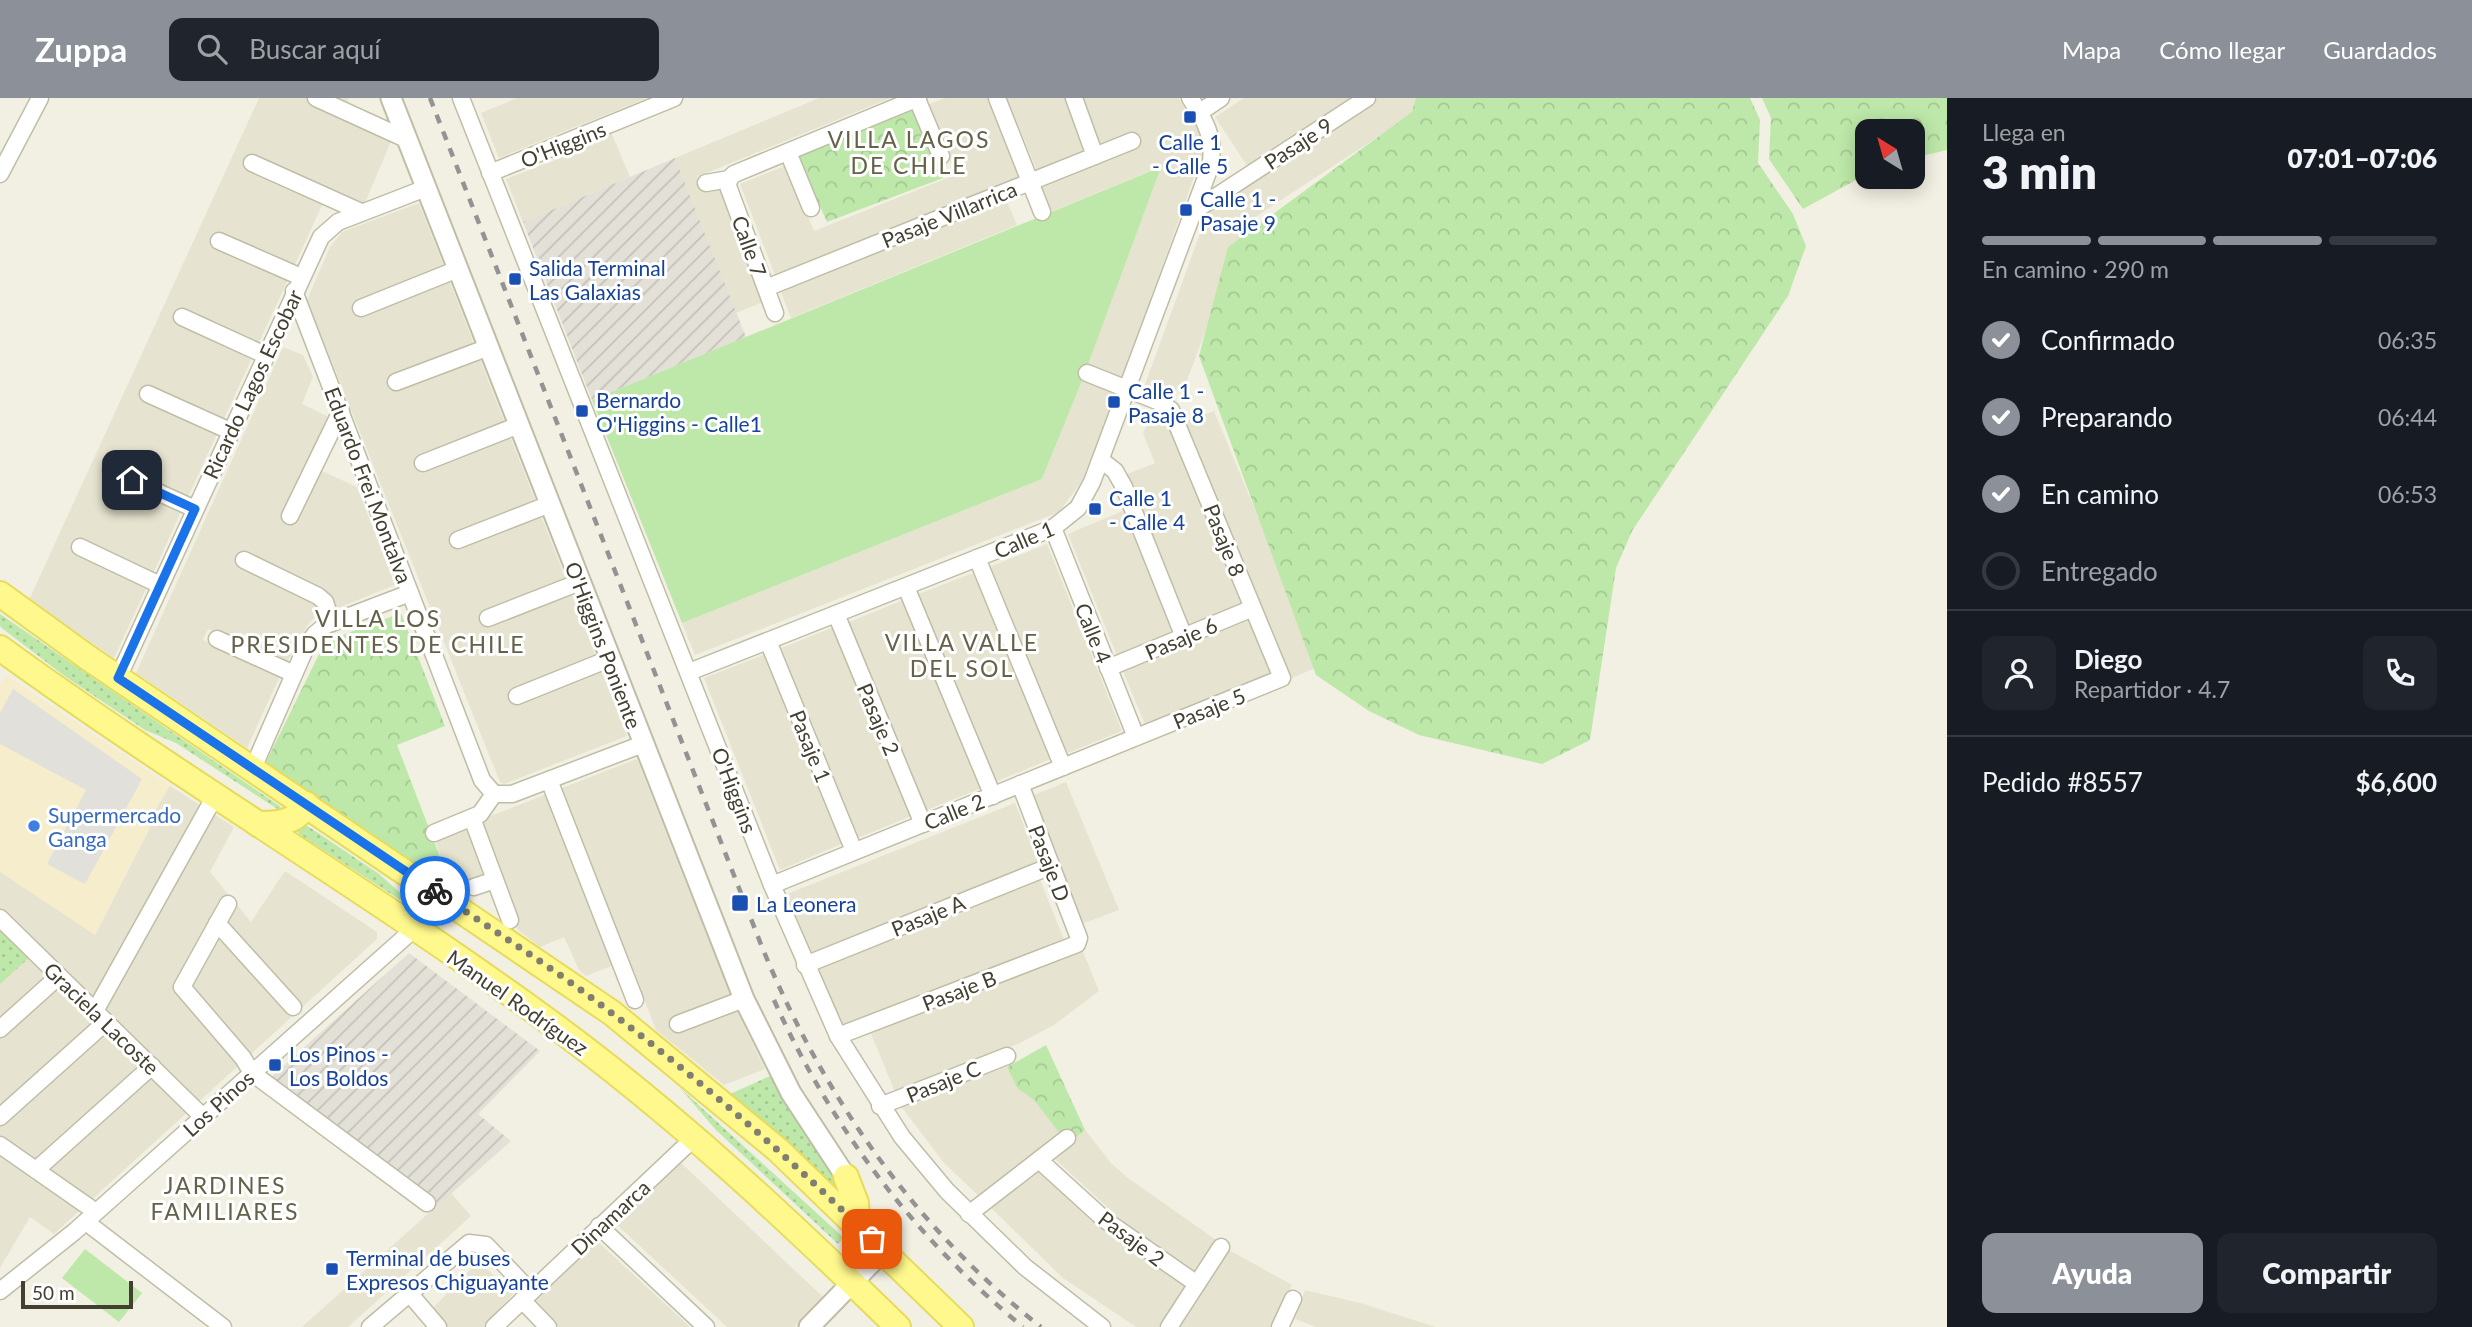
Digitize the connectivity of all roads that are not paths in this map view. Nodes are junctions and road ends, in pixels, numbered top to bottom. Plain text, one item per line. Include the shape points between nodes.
1 (40, 98) edge
2 (316, 98) edge
3 (391, 98) edge
4 (461, 98) edge
5 (674, 98) edge
6 (918, 98) edge
7 (997, 98) edge
8 (1074, 98) edge
9 (1190, 98) edge
10 (1221, 98) edge
11 (1367, 98) edge
12 (1200, 112) junction
13 (408, 140) junction
14 (1132, 141) dead end
15 (788, 152) junction
16 (941, 156) dead end
17 (1096, 156) junction
18 (252, 163) dead end
19 (491, 173) junction
20 (0, 174) edge
21 (729, 179) junction
22 (1030, 182) junction
23 (706, 183) dead end
24 (426, 188) junction
25 (811, 208) dead end
26 (1194, 211) junction
27 (361, 212) junction
28 (1042, 212) dead end
29 (219, 241) dead end
30 (458, 269) junction
31 (298, 284) junction
32 (766, 288) junction
33 (361, 307) dead end
34 (775, 313) dead end
35 (182, 317) dead end
36 (489, 347) junction
37 (265, 355) junction
38 (1087, 373) dead end
39 (396, 382) dead end
40 (1127, 389) junction
41 (148, 394) dead end
42 (341, 411) junction
43 (519, 425) junction
44 (230, 431) junction
45 (1101, 460) junction
46 (422, 463) dead end
47 (111, 471) dead end
48 (550, 504) junction
49 (195, 509) junction
50 (290, 516) dead end
51 (1053, 528) junction
52 (458, 540) dead end
53 (80, 547) dead end
54 (977, 558) junction
55 (244, 560) dead end
56 (580, 582) junction
57 (160, 585) junction
58 (906, 587) junction
59 (411, 593) junction
60 (0, 594) edge
61 (1253, 608) junction
62 (836, 614) junction
63 (488, 618) dead end
64 (332, 623) junction
65 (1184, 636) junction
66 (217, 639) dead end
67 (768, 641) junction
68 (0, 649) edge
69 (609, 659) junction
70 (1108, 668) junction
71 (689, 672) junction
72 (294, 674) junction
73 (118, 678) junction
74 (1282, 678) joint
75 (517, 696) dead end
76 (1136, 737) junction
77 (643, 744) junction
78 (1063, 767) junction
79 (253, 768) junction
80 (549, 780) junction
81 (1020, 784) junction
82 (495, 794) junction
83 (215, 796) junction
84 (993, 796) junction
85 (306, 804) junction
86 (472, 818) junction
87 (258, 824) junction
88 (923, 824) junction
89 (434, 833) dead end
90 (854, 851) junction
91 (1051, 866) junction
92 (495, 880) junction
93 (772, 885) junction
94 (474, 887) dead end
95 (228, 904) dead end
96 (0, 918) edge
97 (510, 920) dead end
98 (217, 923) junction
99 (414, 929) junction
100 (1079, 942) joint
101 (805, 965) junction
102 (60, 976) junction
103 (744, 999) junction
104 (635, 1000) dead end
105 (293, 1007) dead end
106 (101, 1017) junction
107 (678, 1024) dead end
108 (0, 1029) edge
109 (838, 1036) junction
110 (1007, 1056) dead end
111 (152, 1066) junction
112 (252, 1073) junction
113 (880, 1106) junction
114 (0, 1117) edge
115 (203, 1117) junction
116 (695, 1137) junction
117 (1067, 1138) dead end
118 (0, 1145) edge
119 (1039, 1160) junction
120 (36, 1170) junction
121 (846, 1177) joint
122 (427, 1202) dead end
123 (969, 1214) junction
124 (91, 1217) junction
125 (598, 1226) junction
126 (858, 1226) junction
127 (1222, 1247) dead end
128 (883, 1251) junction
129 (852, 1282) junction
130 (1197, 1284) junction
131 (0, 1291) edge
132 (409, 1293) junction
133 (526, 1296) junction
134 (1293, 1299) dead end
135 (1285, 1326) edge
136 (223, 1327) edge
137 (370, 1327) edge
138 (438, 1327) edge
139 (494, 1327) edge
140 (548, 1327) edge
141 (706, 1327) edge
142 (809, 1327) edge
143 (898, 1327) edge
144 (961, 1327) edge
145 (1102, 1327) edge
146 (1169, 1327) edge

1 - 20 street
2 - 13 street
3 - 13 street, O'Higgins Poniente
4 - 19 street, O'Higgins
5 - 19 street, O'Higgins
6 - 15 street
6 - 16 street
7 - 22 street
8 - 17 street
9 - 12 street
10 - 12 street
11 - 26 street, Pasaje 9
12 - 26 street, Calle 1 via 1209,130 1212,158
13 - 24 street, O'Higgins Poniente
14 - 17 street, Pasaje Villarrica
15 - 21 street
15 - 25 street
17 - 22 street, Pasaje Villarrica
18 - 27 street
19 - 71 street, O'Higgins
21 - 23 street
21 - 32 street, Calle 7
22 - 28 street
22 - 32 street, Pasaje Villarrica
24 - 27 street, Ricardo Lagos Escobar
24 - 30 street, O'Higgins Poniente
26 - 40 street, Calle 1
27 - 31 street, Ricardo Lagos Escobar via 338,222 321,237
29 - 31 street
30 - 33 street
30 - 36 street, O'Higgins Poniente
31 - 37 street, Ricardo Lagos Escobar
31 - 42 street, Eduardo Frei Montalva
32 - 34 street, Calle 7
35 - 37 street
36 - 39 street
36 - 43 street, O'Higgins Poniente
37 - 44 street, Ricardo Lagos Escobar
38 - 40 street, Pasaje 8
40 - 45 street, Calle 1
40 - 61 street, Pasaje 8 via 1171,410
41 - 44 street
42 - 50 street
42 - 59 street, Eduardo Frei Montalva
43 - 46 street
43 - 48 street, O'Higgins Poniente
44 - 49 street, Ricardo Lagos Escobar
45 - 51 street, Calle 1 via 1078,508
45 - 65 street via 1115,471 1124,487
47 - 49 street
48 - 52 street
48 - 56 street, O'Higgins Poniente
49 - 57 street, Ricardo Lagos Escobar
51 - 54 street, Calle 1
51 - 70 street, Calle 4
53 - 57 street
54 - 58 street, Calle 1
54 - 78 street
55 - 64 street via 318,596
56 - 63 street
56 - 69 street, O'Higgins Poniente
57 - 73 street, Ricardo Lagos Escobar
58 - 62 street, Calle 1
58 - 84 street
59 - 64 street
59 - 82 street, Eduardo Frei Montalva via 482,780
60 - 73 main road
61 - 65 street, Pasaje 6
61 - 74 street, Pasaje 8
62 - 67 street, Calle 1
62 - 88 street, Pasaje 2
64 - 72 street via 310,640
65 - 70 street, Pasaje 6
66 - 72 street
67 - 71 street, Calle 1
67 - 90 street, Pasaje 1
68 - 83 main road, Manuel Rodríguez
69 - 75 street
69 - 77 street, O'Higgins Poniente
70 - 76 street, Calle 4
71 - 93 street, O'Higgins
72 - 79 street
73 - 79 main road
74 - 76 street, Pasaje 5
76 - 78 street, Calle 2
77 - 80 street
77 - 103 street, O'Higgins Poniente
78 - 81 street, Calle 2
79 - 85 main road
80 - 82 street via 508,795
80 - 104 street
81 - 84 street, Calle 2
81 - 91 street, Pasaje D
82 - 86 street via 487,808
83 - 87 main road, Manuel Rodríguez
83 - 106 street
84 - 88 street, Calle 2
85 - 87 main road via 291,819
85 - 126 main road via 612,1013 745,1121
86 - 89 street
86 - 92 street
87 - 99 main road, Manuel Rodríguez
88 - 90 street, Calle 2
90 - 93 street, Calle 2
91 - 100 street, Pasaje D
91 - 101 street, Pasaje A
92 - 94 street
92 - 97 street
93 - 101 street, O'Higgins
95 - 98 street
96 - 102 street, Graciela Lacoste
98 - 105 street
98 - 112 street via 182,987
99 - 112 street, Los Pinos
99 - 116 main road, Manuel Rodríguez via 548,1021
100 - 109 street, Pasaje B
101 - 109 street, O'Higgins
102 - 106 street, Graciela Lacoste
102 - 108 street
103 - 107 street
103 - 121 street, O'Higgins Poniente via 778,1069
106 - 111 street, Graciela Lacoste
106 - 114 street
109 - 113 street, O'Higgins
110 - 113 street, Pasaje C
111 - 115 street, Graciela Lacoste
111 - 120 street
112 - 115 street, Los Pinos
112 - 122 street
113 - 123 street, O'Higgins via 925,1167
115 - 124 street, Los Pinos
116 - 125 street, Dinamarca
116 - 129 main road, Manuel Rodríguez
117 - 119 street
118 - 120 street
119 - 123 street
119 - 130 street, Pasaje 2 via 1105,1220
120 - 124 street
121 - 126 main road via 856,1203
123 - 145 street, O'Higgins via 1025,1267
124 - 131 street, Los Pinos
124 - 136 street
125 - 133 street, Dinamarca
125 - 141 street
126 - 128 main road
127 - 130 street
128 - 129 street
128 - 144 main road
129 - 142 street
129 - 143 main road, Manuel Rodríguez
130 - 146 street
132 - 133 street via 460,1248 474,1242 490,1249
132 - 137 street
132 - 138 street
133 - 139 street, Dinamarca
133 - 140 street
134 - 135 street

